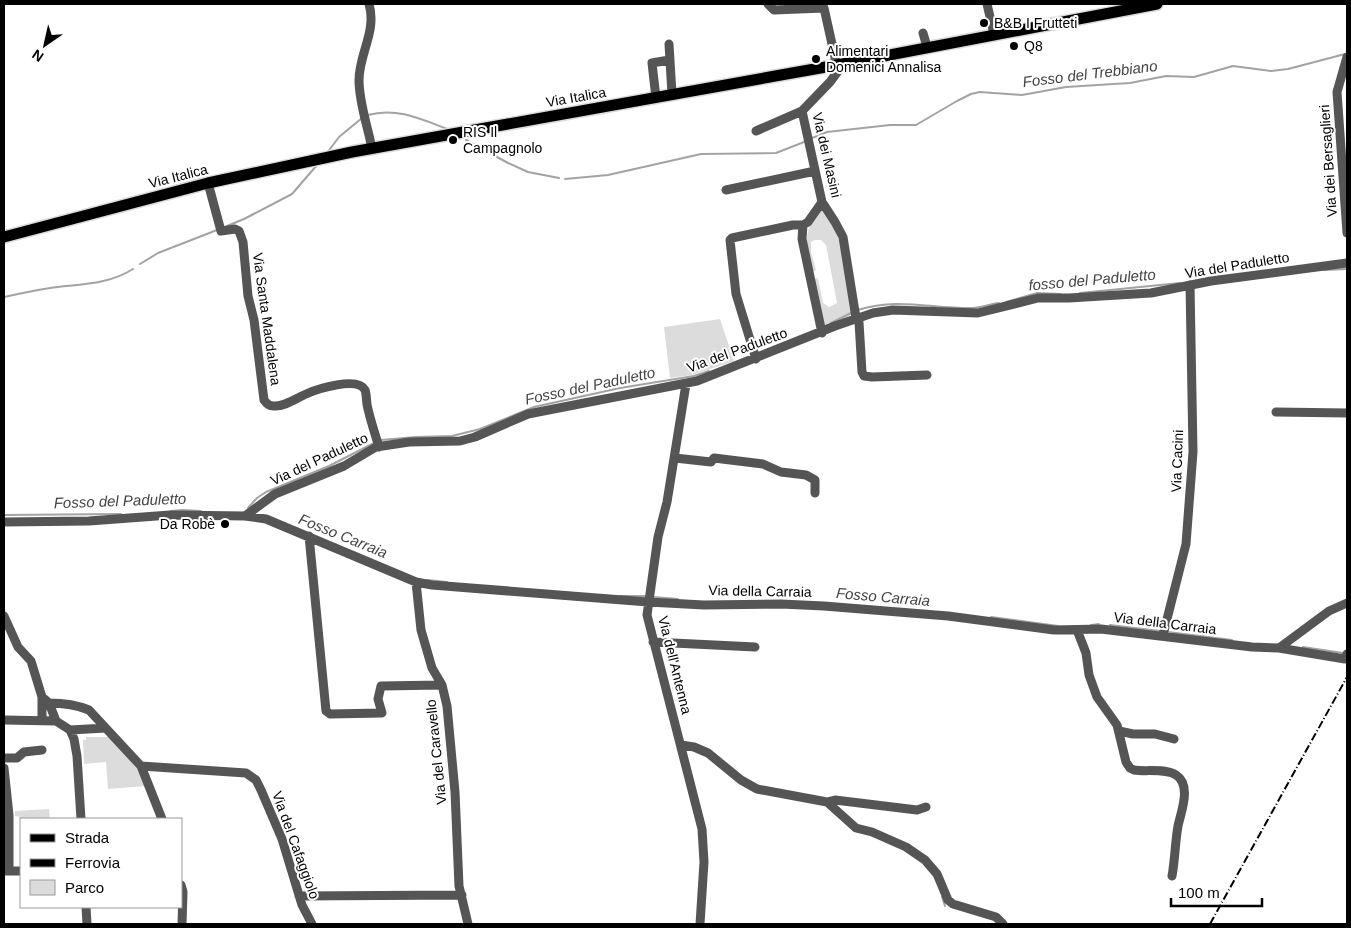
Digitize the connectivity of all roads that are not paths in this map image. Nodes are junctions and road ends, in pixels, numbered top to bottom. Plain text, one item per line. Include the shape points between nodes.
1 (369, 4) edge
2 (768, 4) edge
3 (986, 4) edge
4 (1157, 4) edge
5 (923, 33) dead end
6 (994, 34) junction
7 (669, 44) dead end
8 (927, 47) junction
9 (669, 60) junction
10 (1346, 60) edge
11 (837, 65) junction
12 (672, 94) junction
13 (656, 98) junction
14 (802, 110) junction
15 (756, 131) dead end
16 (372, 149) junction
17 (815, 171) junction
18 (208, 183) junction
19 (726, 190) dead end
20 (822, 202) junction
21 (803, 225) junction
22 (1347, 233) edge
23 (4, 237) edge
24 (1347, 263) edge
25 (1190, 285) junction
26 (856, 314) junction
27 (820, 328) junction
28 (756, 358) junction
29 (927, 376) dead end
30 (686, 384) junction
31 (1276, 412) dead end
32 (1347, 413) edge
33 (378, 443) junction
34 (675, 458) junction
35 (815, 494) dead end
36 (245, 516) junction
37 (4, 522) edge
38 (309, 536) junction
39 (416, 582) junction
40 (648, 602) junction
41 (1347, 603) edge
42 (4, 616) edge
43 (1077, 630) junction
44 (1163, 635) junction
45 (653, 642) junction
46 (1282, 646) junction
47 (755, 647) dead end
48 (1346, 656) edge
49 (442, 685) junction
50 (46, 700) junction
51 (4, 720) edge
52 (40, 720) junction
53 (56, 721) junction
54 (106, 728) junction
55 (70, 730) junction
56 (1119, 731) junction
57 (1174, 739) dead end
58 (681, 745) junction
59 (42, 750) dead end
60 (4, 758) edge
61 (141, 766) junction
62 (4, 768) edge
63 (827, 802) junction
64 (926, 807) dead end
65 (80, 818) edge
66 (162, 818) edge
67 (20, 870) edge
68 (6, 871) edge
69 (1172, 876) dead end
70 (182, 889) edge
71 (462, 895) junction
72 (299, 896) junction
73 (86, 908) edge
74 (87, 924) edge
75 (182, 924) edge
76 (312, 924) edge
77 (468, 924) edge
78 (700, 924) edge
79 (1003, 924) edge

1 - 16 street via 369,40 359,80
2 - 11 street via 774,10 824,8
3 - 6 street
4 - 6 main road, Via Italica
5 - 8 street
6 - 8 main road, Via Italica
7 - 9 street
8 - 11 main road, Via Italica
9 - 12 street
9 - 13 street via 652,63
10 - 22 street, Via dei Bersaglieri via 1337,92
11 - 12 main road, Via Italica
11 - 14 street, Via dei Masini via 838,71 830,82
12 - 13 main road, Via Italica
13 - 16 main road, Via Italica
14 - 15 street
14 - 17 street, Via dei Masini
16 - 18 main road, Via Italica
17 - 19 street
17 - 20 street, Via dei Masini
18 - 23 main road, Via Italica
18 - 33 street, Via Santa Maddalena via 220,228 239,231 242,242 264,400 275,407 323,388 357,384 364,388
20 - 21 street
20 - 26 street, Via dei Masini via 843,237
21 - 27 street via 802,238
21 - 28 street via 730,240 736,294
24 - 25 street, Via del Paduletto
25 - 26 street, Via del Paduletto via 1150,293 1038,298 978,313 893,310
25 - 44 street, Via Cacini via 1193,452 1186,544
26 - 27 street, Via del Paduletto
26 - 29 street, Via dei Masini via 864,376
27 - 28 street, Via del Paduletto
28 - 30 street, Via del Paduletto
30 - 33 street, Via del Paduletto via 528,414 460,441
30 - 34 street, Via dell'Antenna
31 - 32 street
33 - 36 street, Via del Paduletto via 344,466 274,494
34 - 35 street via 711,462 714,458 763,464 781,472 806,475 815,480
34 - 40 street, Via dell'Antenna
36 - 37 street via 170,515 89,521
36 - 38 street, Via della Carraia via 266,519
38 - 39 street, Via della Carraia
38 - 49 street via 326,711 330,714 382,713 378,699 381,686
39 - 40 street, Via della Carraia
39 - 49 street, Via del Caravello via 421,630 432,668
40 - 43 street, Via della Carraia via 824,606
40 - 45 street, Via dell'Antenna via 647,615
41 - 46 street via 1329,611
42 - 50 street via 18,647 31,661
43 - 44 street, Via della Carraia
43 - 56 street via 1097,697
44 - 46 street, Via della Carraia via 1252,647
45 - 47 street
45 - 58 street, Via dell'Antenna
46 - 48 street, Via della Carraia
49 - 71 street, Via del Caravello via 449,723
50 - 52 street
50 - 53 street
50 - 54 street via 83,707
51 - 52 street
52 - 53 street
53 - 55 street
54 - 55 street
54 - 61 street
55 - 65 street via 77,756
56 - 57 street via 1134,729
56 - 69 street via 1130,768 1170,772 1183,784 1184,800
58 - 63 street via 708,753 757,789
58 - 78 street, Via dell'Antenna via 702,829 704,862
59 - 60 street via 24,752 17,758
61 - 66 street
61 - 72 street, Via del Cafaggiolo via 246,773 256,780 282,839
62 - 68 street via 10,815
63 - 64 street via 835,800 916,810
63 - 79 street via 856,828 918,853 938,874 948,900 953,904 996,917
67 - 68 street
70 - 75 street
71 - 72 street
71 - 77 street, Via del Caravello
72 - 76 street, Via del Cafaggiolo
73 - 74 street

